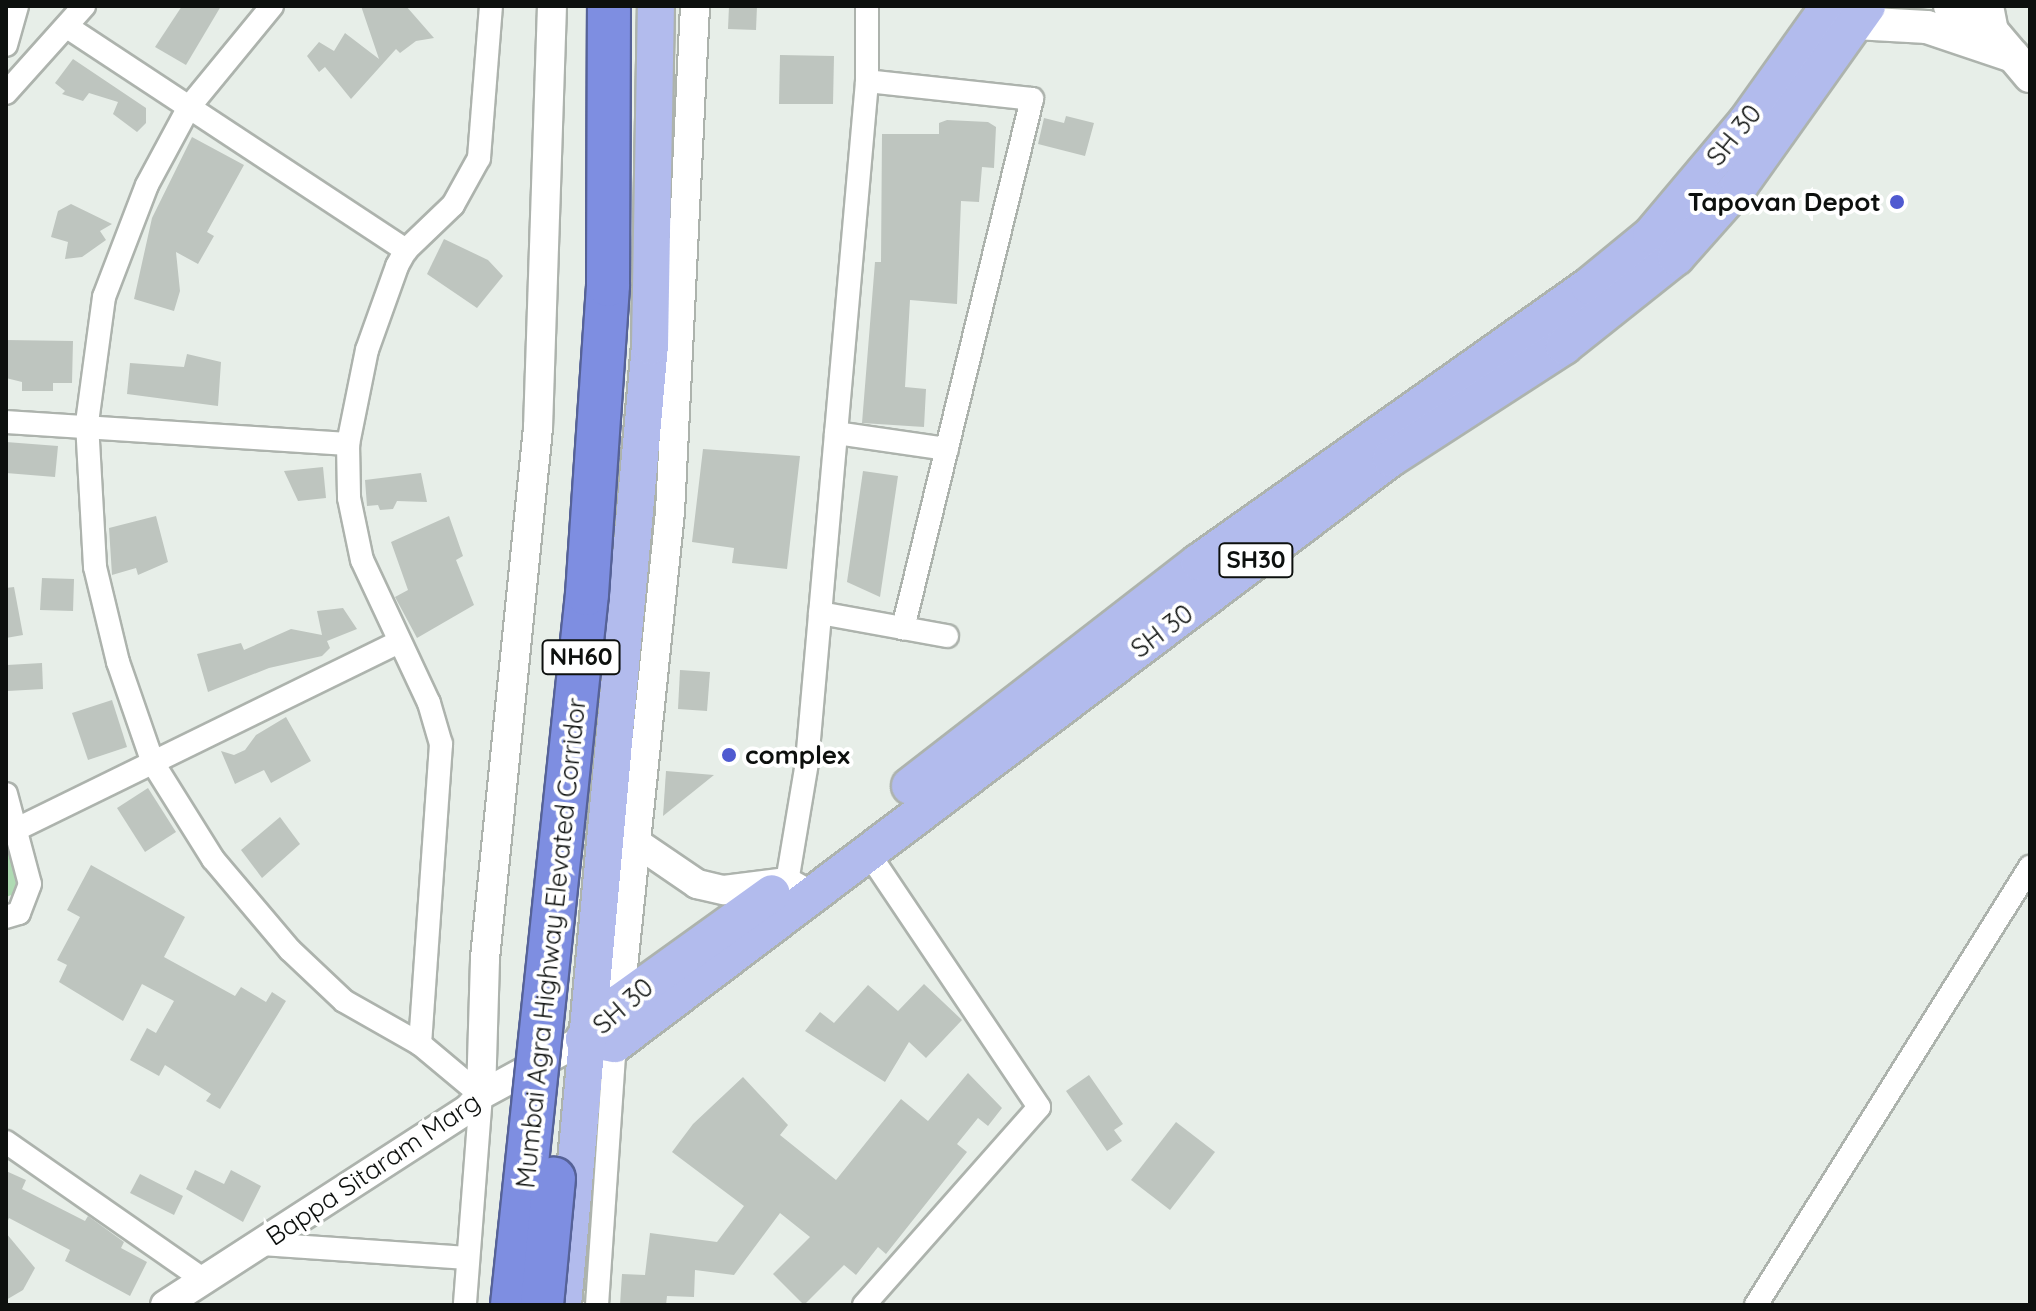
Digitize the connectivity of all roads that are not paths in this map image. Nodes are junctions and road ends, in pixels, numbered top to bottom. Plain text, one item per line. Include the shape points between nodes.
1 (17, 6) edge
2 (84, 6) edge
3 (272, 6) edge
4 (491, 6) edge
5 (552, 6) edge
6 (590, 6) edge
7 (609, 6) edge
8 (637, 6) edge
9 (656, 6) edge
10 (695, 6) edge
11 (867, 6) edge
12 (1950, 6) edge
13 (1850, 12) edge
14 (1992, 14) edge
15 (69, 28) junction
16 (6, 45) edge
17 (2021, 66) edge
18 (867, 81) junction
19 (6, 93) edge
20 (189, 107) junction
21 (406, 250) junction
22 (1649, 258) junction
23 (6, 422) edge
24 (87, 423) junction
25 (836, 433) junction
26 (348, 444) junction
27 (947, 449) junction
28 (820, 613) junction
29 (903, 628) junction
30 (947, 636) dead end
31 (399, 642) junction
32 (153, 763) junction
33 (6, 794) edge
34 (19, 828) junction
35 (637, 843) junction
36 (866, 850) junction
37 (2030, 867) edge
38 (798, 888) junction
39 (6, 917) edge
40 (619, 1003) junction
41 (600, 1042) junction
42 (420, 1044) junction
43 (520, 1076) junction
44 (481, 1095) junction
45 (6, 1142) edge
46 (262, 1244) junction
47 (468, 1258) junction
48 (205, 1281) junction
49 (165, 1305) edge
50 (465, 1305) edge
51 (497, 1305) edge
52 (512, 1305) edge
53 (542, 1305) edge
54 (563, 1305) edge
55 (597, 1305) edge
56 (864, 1305) edge
57 (1756, 1305) edge

1 - 16 street
2 - 15 street
3 - 20 street
4 - 21 street via 479,158 453,205
5 - 44 street via 538,428 485,958
6 - 43 main road via 589,292 569,589
7 - 52 highway, Mumbai Agra Highway Elevated Corridor / NH60, bridge via 608,285 587,594
8 - 53 highway, Mumbai Agra Highway Elevated Corridor / NH60, bridge via 628,412
9 - 41 main road via 650,346
10 - 35 street via 670,512
11 - 18 street
12 - 14 main road via 1968,23
13 - 17 main road via 1927,27
13 - 22 main road, SH 30 / SH30 via 1747,121
14 - 17 main road
15 - 19 street
15 - 20 street
18 - 25 street
18 - 27 street via 1032,99
20 - 21 street
20 - 24 street via 147,185 104,297
21 - 26 street via 373,327
22 - 36 main road, SH 30 / SH30 via 1564,346 1391,458
22 - 38 main road, SH 30 / SH30 via 1589,286 1199,562
23 - 24 street
24 - 26 street
24 - 32 street via 95,567 118,662
25 - 27 street
25 - 28 street
26 - 31 street via 349,498 362,560
27 - 29 street
28 - 29 street
28 - 38 street
29 - 30 street
31 - 32 street
31 - 42 street via 429,703 441,744
32 - 34 street
32 - 42 street via 213,859 290,950 344,1001
33 - 34 street
34 - 39 street via 29,872 28,895 19,913
35 - 38 street via 697,884 724,890
35 - 40 street
36 - 38 main road, SH 30 / SH30
36 - 56 street via 1039,1107
37 - 57 street
38 - 40 main road, SH 30 / SH30
38 - 41 main road, SH 30 / SH30
40 - 41 main road, SH 30 / SH30
41 - 43 street, Bappa Sitaram Marg
41 - 54 main road
41 - 55 street
42 - 44 street
43 - 44 street, Bappa Sitaram Marg
43 - 51 main road
44 - 46 street, Bappa Sitaram Marg via 468,1109
44 - 47 street
45 - 48 street
46 - 47 street
46 - 48 street, Bappa Sitaram Marg
47 - 50 street
48 - 49 street, Bappa Sitaram Marg

